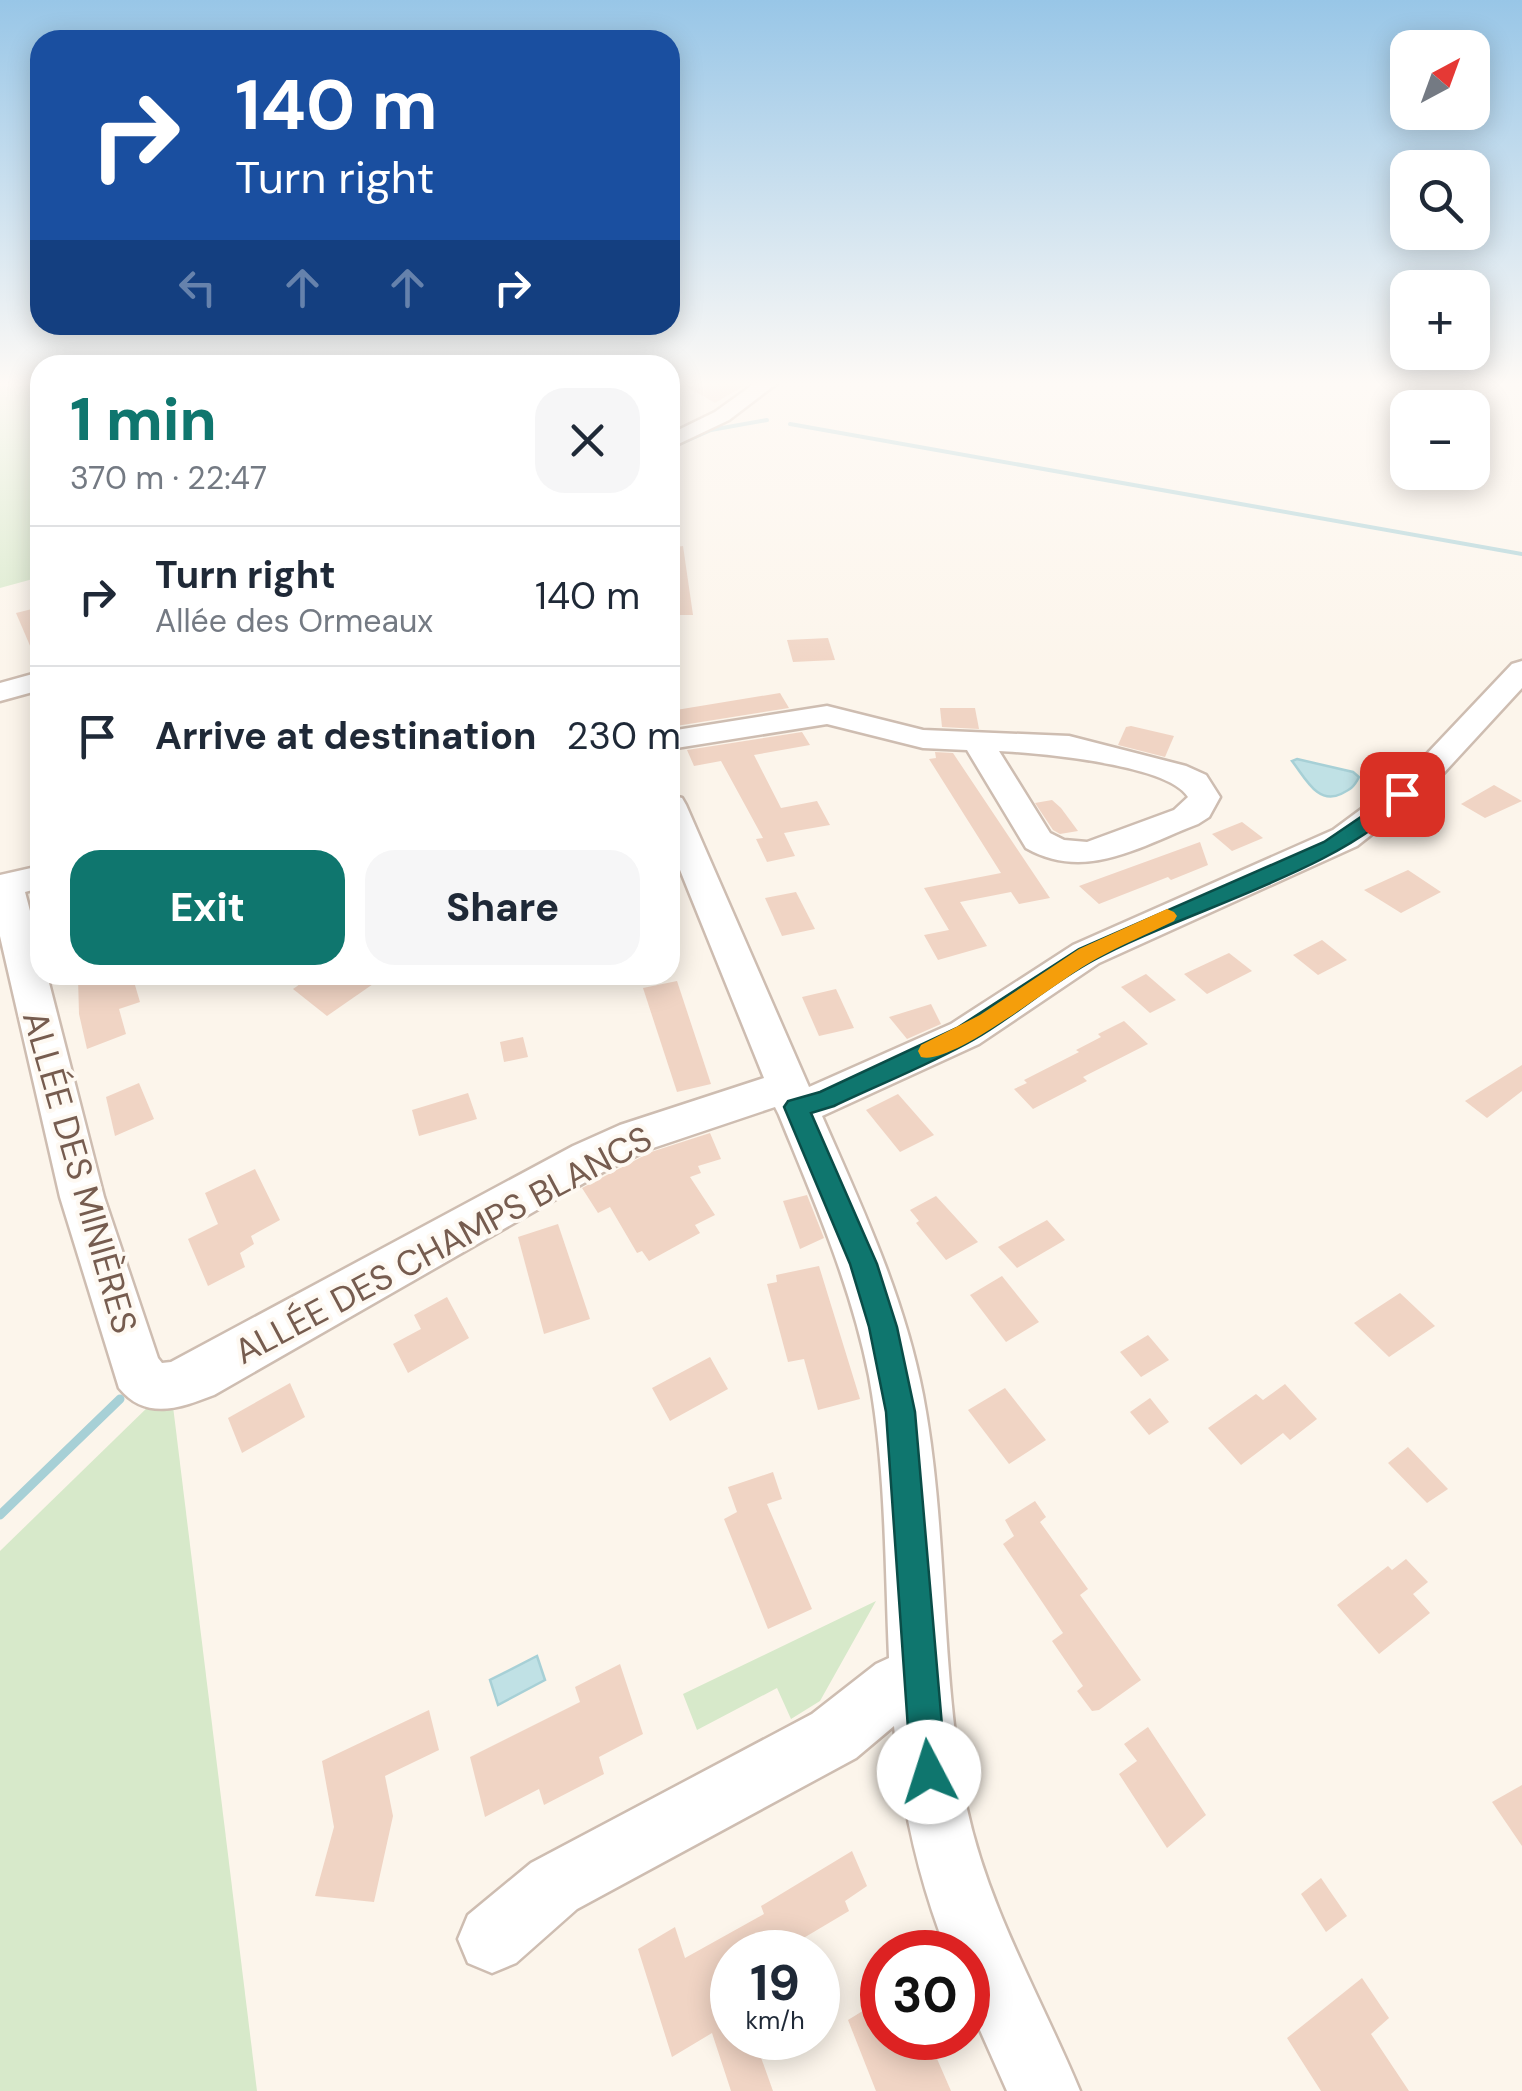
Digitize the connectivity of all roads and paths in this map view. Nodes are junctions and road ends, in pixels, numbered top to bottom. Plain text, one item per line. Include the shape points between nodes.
1 (1522, 670) edge
2 (30, 684) edge
3 (0, 692) edge
4 (680, 738) edge
5 (977, 741) junction
6 (680, 830) edge
7 (15, 883) edge
8 (30, 951) edge
9 (37, 985) edge
10 (792, 1097) junction
11 (159, 1389) joint
12 (922, 1684) junction
13 (492, 1938) dead end
14 (1044, 2091) edge

1 - 10 street, ALLÉE DES CHAMPS BLANCS via 1446,754 1345,838 1086,954 964,1034 826,1099
2 - 3 street
4 - 5 street via 818,714 923,739
5 - 5 street via 1069,745 1175,772 1195,782 1204,798 1186,817 1092,852 1066,852 1038,840
6 - 10 street
7 - 8 street, ALLÉE DES MINIÈRES
9 - 11 street, ALLÉE DES MINIÈRES via 88,1214 136,1371
10 - 11 street, ALLÉE DES CHAMPS BLANCS via 635,1136 196,1378
10 - 12 street via 883,1327 900,1412
12 - 13 street via 897,1685 834,1736 554,1886
12 - 14 street via 929,1772 945,1848 977,1942

